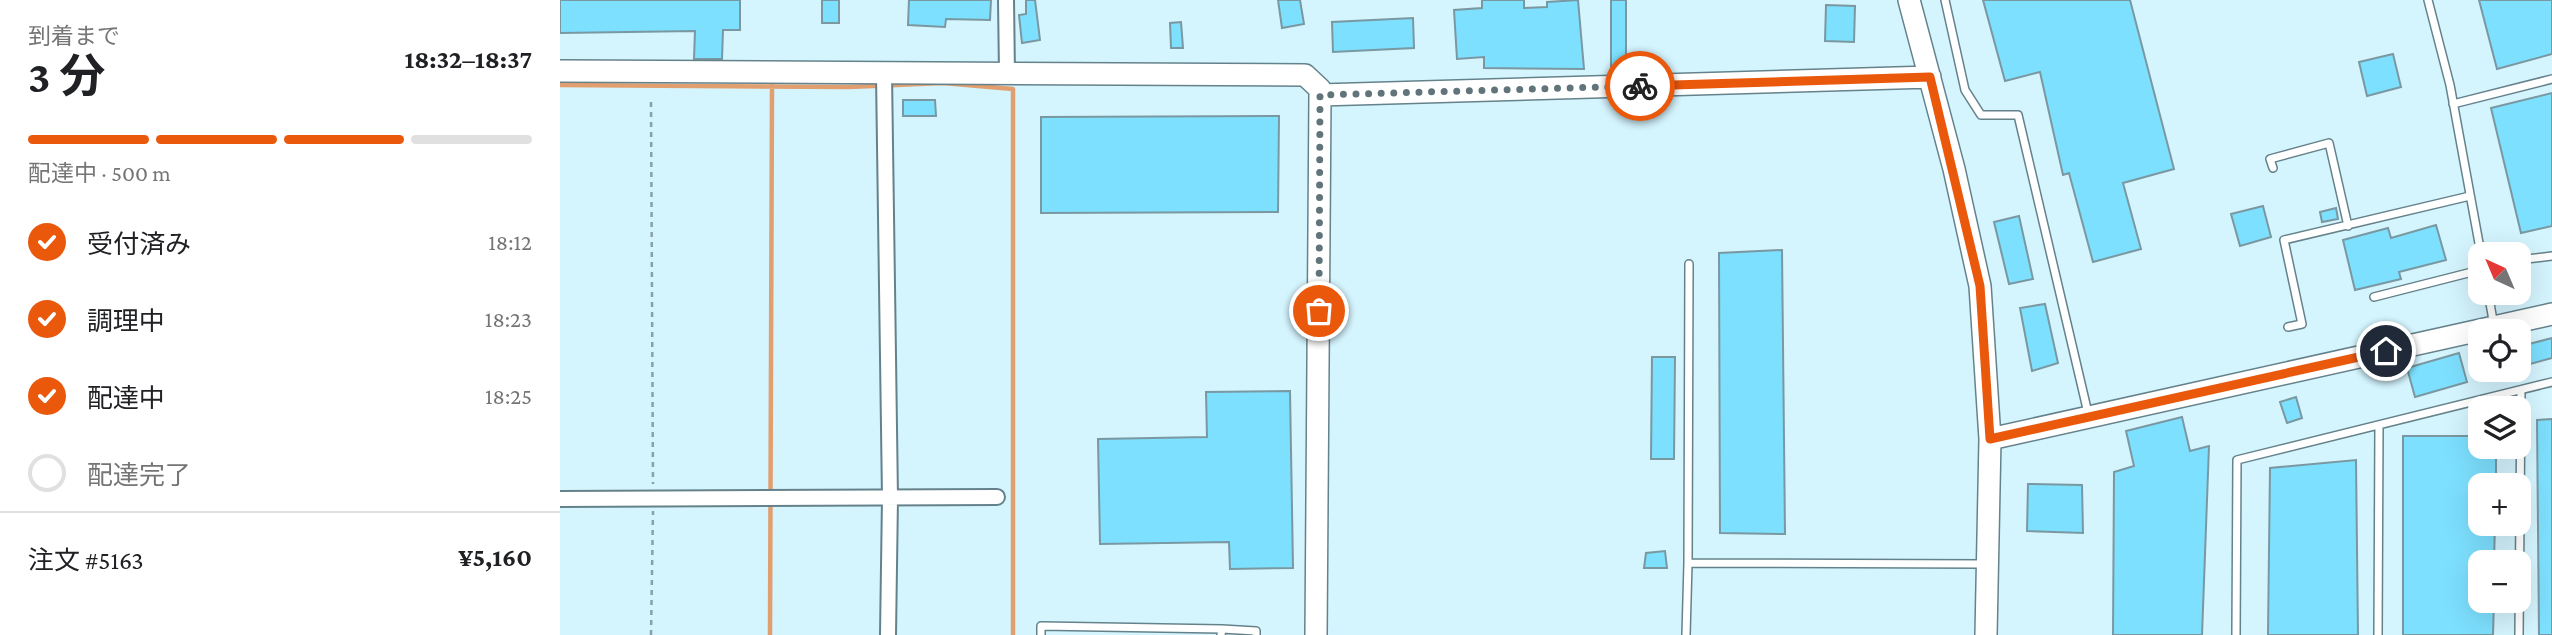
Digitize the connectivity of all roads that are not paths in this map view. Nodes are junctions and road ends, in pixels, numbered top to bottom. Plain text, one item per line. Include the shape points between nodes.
1 (1006, 0) edge
2 (1909, 0) edge
3 (1945, 0) edge
4 (2428, 0) edge
5 (560, 71) edge
6 (1007, 74) junction
7 (885, 77) junction
8 (1930, 77) junction
9 (2552, 79) edge
10 (1320, 95) junction
11 (2453, 103) junction
12 (2273, 168) dead end
13 (2470, 196) junction
14 (2348, 226) junction
15 (2479, 242) edge
16 (2552, 256) edge
17 (2531, 258) edge
18 (1689, 264) dead end
19 (2468, 273) edge
20 (2374, 297) dead end
21 (2552, 314) edge
22 (2530, 319) edge
23 (2288, 327) dead end
24 (2468, 333) edge
25 (2552, 382) edge
26 (2521, 390) junction
27 (2089, 417) junction
28 (2379, 425) junction
29 (1990, 439) junction
30 (997, 497) dead end
31 (890, 498) junction
32 (560, 499) edge
33 (1688, 563) junction
34 (1988, 564) junction
35 (1222, 632) edge
36 (888, 635) edge
37 (1041, 635) edge
38 (1256, 635) edge
39 (1316, 635) edge
40 (1686, 635) edge
41 (1986, 635) edge
42 (2236, 635) edge
43 (2378, 635) edge
44 (2519, 635) edge

1 - 6 street
2 - 8 street
3 - 27 lane via 1965,90 1982,115 2018,115
4 - 11 lane
5 - 7 street
6 - 7 street
6 - 10 street via 1297,74 1312,81
7 - 31 street
8 - 10 street
8 - 29 street via 1980,286
9 - 11 lane
10 - 39 street
11 - 13 lane
12 - 14 lane via 2270,159 2329,143
13 - 14 lane
13 - 15 lane
14 - 23 lane via 2284,240 2302,324
16 - 17 lane
18 - 33 lane
19 - 20 lane
21 - 22 street
24 - 27 street
25 - 26 lane
26 - 28 lane
26 - 44 lane
27 - 29 street
28 - 42 lane via 2237,460
28 - 43 lane
29 - 34 street
30 - 31 street
31 - 32 street
31 - 36 street
33 - 34 lane
33 - 40 lane
34 - 41 street
35 - 37 lane via 1041,626
35 - 38 lane via 1256,631

